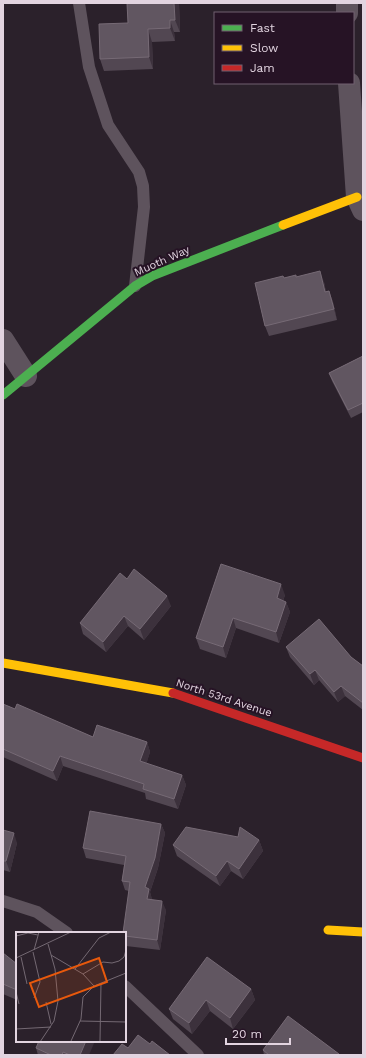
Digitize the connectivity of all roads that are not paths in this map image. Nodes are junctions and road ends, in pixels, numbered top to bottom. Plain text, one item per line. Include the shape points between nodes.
1 (79, 3) edge
2 (354, 87) edge
3 (360, 204) edge
4 (135, 286) junction
5 (3, 340) edge
6 (26, 376) junction
7 (3, 395) edge
8 (3, 663) edge
9 (363, 758) edge
10 (3, 901) edge
11 (328, 930) dead end
12 (66, 932) edge
13 (363, 932) edge
14 (126, 987) edge
15 (198, 1055) edge

1 - 4 lane via 90,67 108,125 139,172 143,186 144,207
2 - 3 street
3 - 4 street, Muoth Way via 152,276
4 - 6 street, Muoth Way
5 - 6 street
6 - 7 street, Muoth Way
8 - 9 street, North 53rd Avenue via 182,695
10 - 12 lane via 36,912
11 - 13 street
14 - 15 lane

